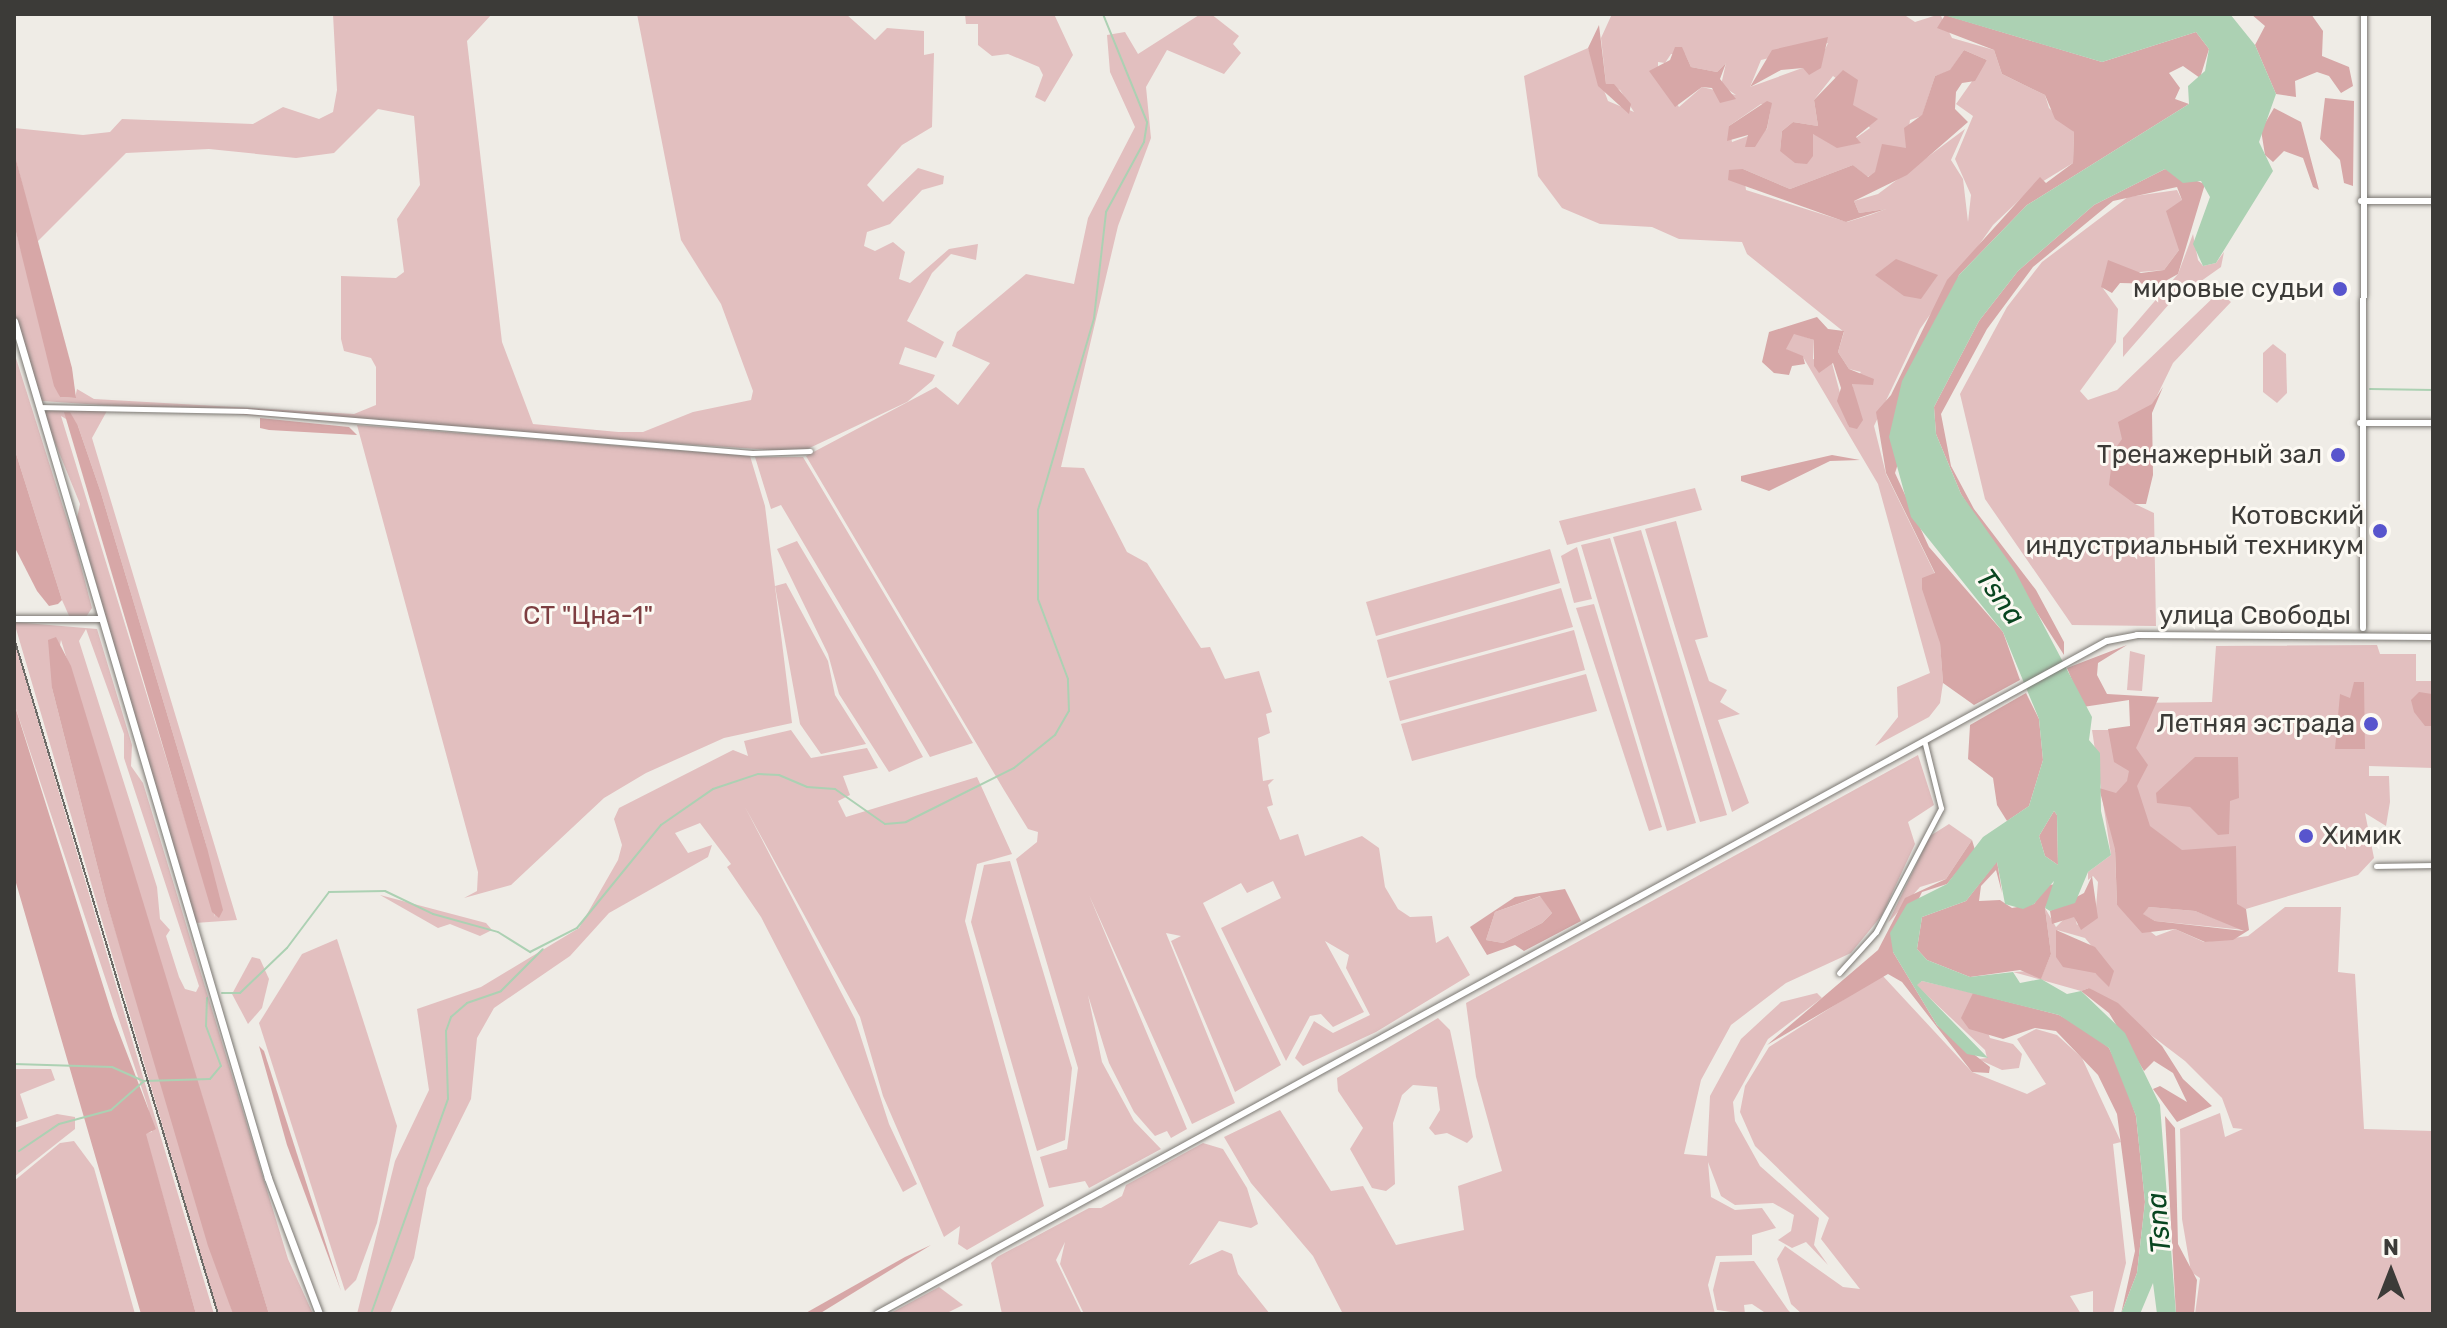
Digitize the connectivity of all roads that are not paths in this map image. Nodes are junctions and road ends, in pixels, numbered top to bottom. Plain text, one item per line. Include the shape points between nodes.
1 (2364, 14) edge
2 (2361, 201) junction
3 (2433, 201) edge
4 (14, 321) edge
5 (40, 407) junction
6 (2360, 423) junction
7 (2433, 423) edge
8 (810, 451) dead end
9 (14, 619) edge
10 (100, 619) junction
11 (2363, 628) dead end
12 (2433, 637) edge
13 (1923, 739) junction
14 (2433, 865) edge
15 (2376, 866) dead end
16 (1839, 973) dead end
17 (319, 1314) edge
18 (877, 1314) edge

1 - 2 main road
2 - 3 main road
2 - 6 main road
4 - 5 main road
5 - 8 street via 246,411 752,453
5 - 10 main road
6 - 7 main road
6 - 11 main road
9 - 10 main road
10 - 17 main road via 287,1240
12 - 13 main road, улица Свободы via 2137,635 2080,654
13 - 16 street via 1941,808 1876,932
13 - 18 main road, улица Свободы
14 - 15 street

